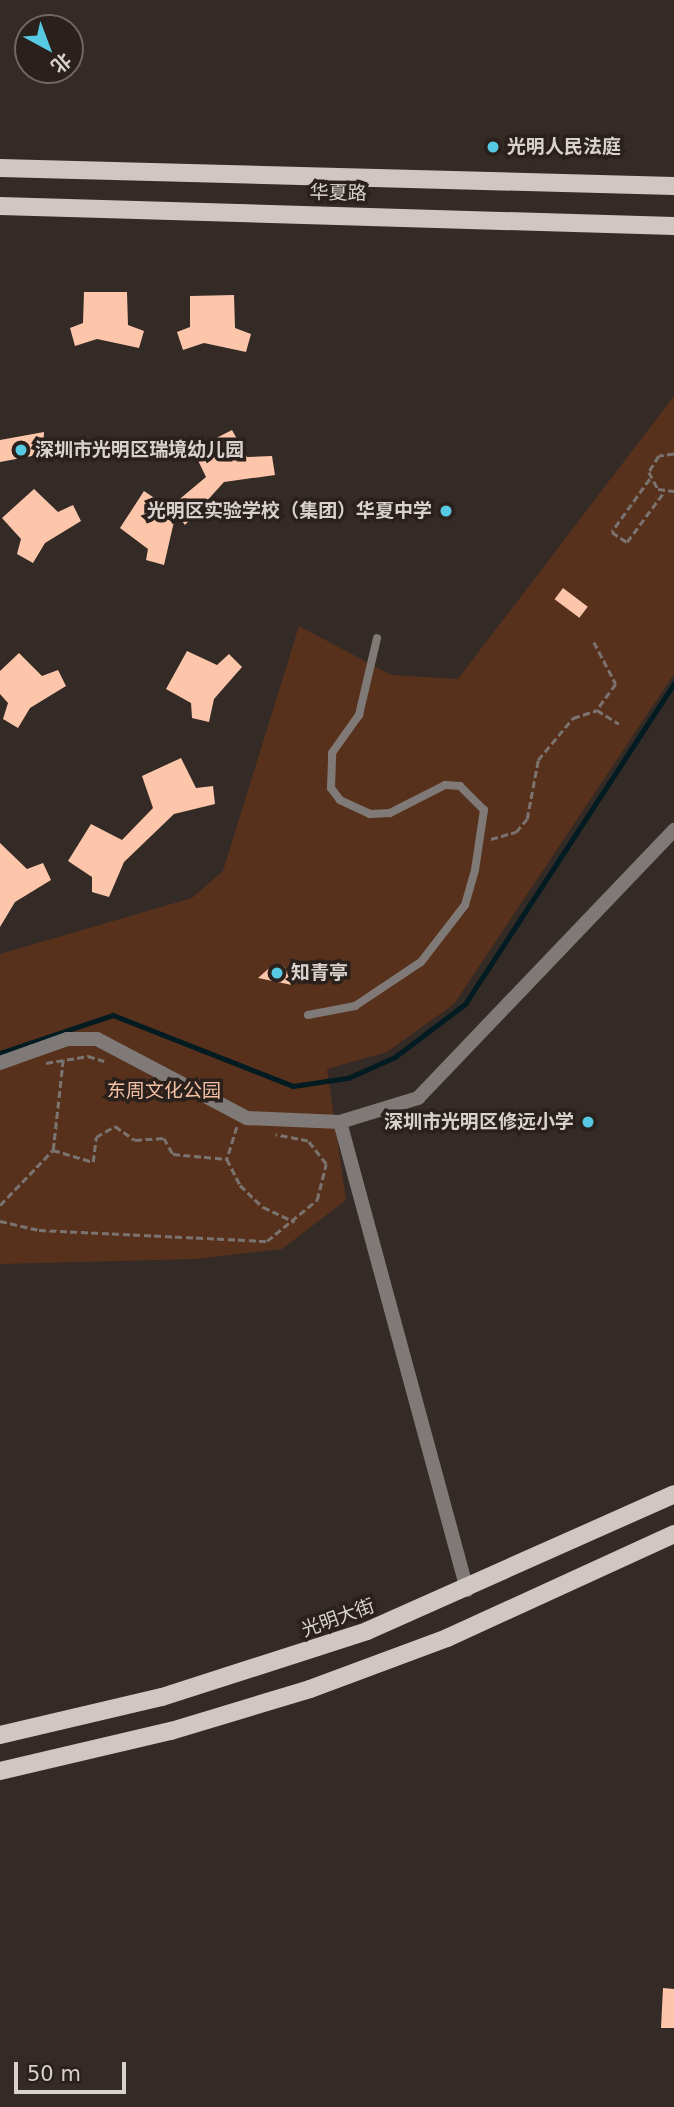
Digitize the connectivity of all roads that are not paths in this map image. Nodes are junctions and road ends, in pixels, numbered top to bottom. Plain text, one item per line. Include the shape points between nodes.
1 (0, 167) edge
2 (674, 186) edge
3 (0, 206) edge
4 (674, 226) edge
5 (377, 638) dead end
6 (674, 830) edge
7 (308, 1015) dead end
8 (0, 1063) edge
9 (340, 1122) junction
10 (674, 1494) edge
11 (674, 1534) edge
12 (467, 1590) junction
13 (0, 1735) edge
14 (0, 1771) edge

1 - 2 main road, 华夏路
3 - 4 main road, 华夏路
5 - 7 lane via 359,715 332,753 331,788 347,805 370,814 390,813 444,785 460,786 484,810 481,838 465,905 421,962 355,1006
6 - 9 street via 418,1098
8 - 9 street via 67,1039 97,1039 247,1118
9 - 12 street
10 - 12 main road, 光明大街
11 - 14 main road via 379,1665 171,1731
12 - 13 main road, 光明大街 via 230,1677

